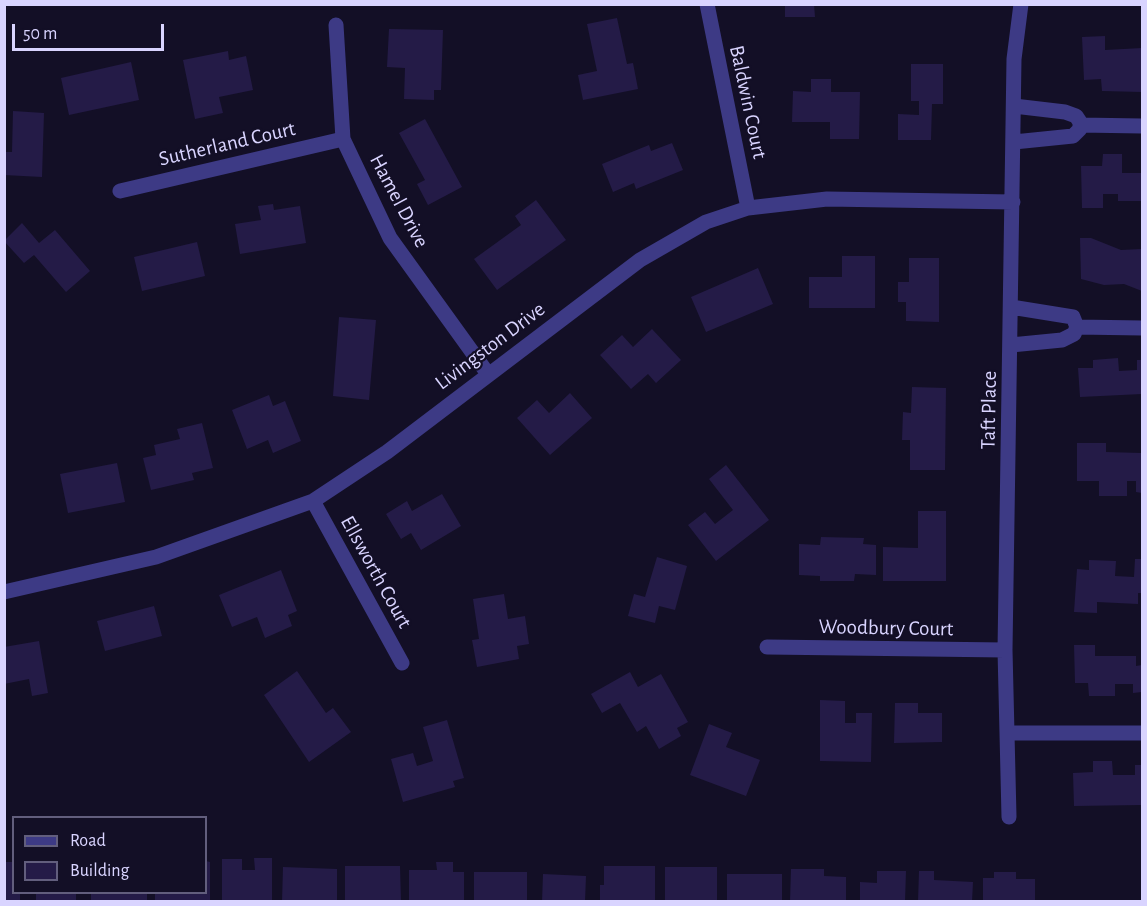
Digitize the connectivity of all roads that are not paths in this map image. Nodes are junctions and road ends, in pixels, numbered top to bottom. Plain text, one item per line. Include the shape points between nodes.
1 (707, 4) edge
2 (1021, 4) edge
3 (336, 25) dead end
4 (1014, 106) junction
5 (1080, 125) junction
6 (1143, 126) edge
7 (343, 139) junction
8 (1014, 142) junction
9 (120, 191) dead end
10 (1013, 202) junction
11 (748, 208) junction
12 (1011, 307) junction
13 (1077, 327) junction
14 (1143, 328) edge
15 (1011, 345) junction
16 (488, 374) junction
17 (313, 501) junction
18 (4, 592) edge
19 (767, 647) dead end
20 (1005, 650) junction
21 (402, 663) dead end
22 (1007, 733) junction
23 (1143, 733) edge
24 (1008, 817) dead end

1 - 11 street, Baldwin Court
2 - 4 street, Taft Place via 1014,59
3 - 7 street, Hamel Drive
4 - 5 street via 1065,112 1076,116
4 - 8 street, Taft Place
5 - 6 street
5 - 8 street via 1073,136
7 - 9 street, Sutherland Court
7 - 16 street, Hamel Drive via 390,238
8 - 10 street, Taft Place
10 - 11 street, Livingston Drive via 827,199
10 - 12 street, Taft Place
11 - 16 street, Livingston Drive via 706,222 640,260
12 - 13 street via 1073,317
12 - 15 street, Taft Place
13 - 14 street
13 - 15 street via 1074,334 1062,340
15 - 20 street, Taft Place
16 - 17 street, Livingston Drive via 387,452
17 - 18 street, Livingston Drive via 156,558
17 - 21 street, Ellsworth Court
19 - 20 street, Woodbury Court
20 - 22 street, Taft Place
22 - 23 street
22 - 24 street, Taft Place

